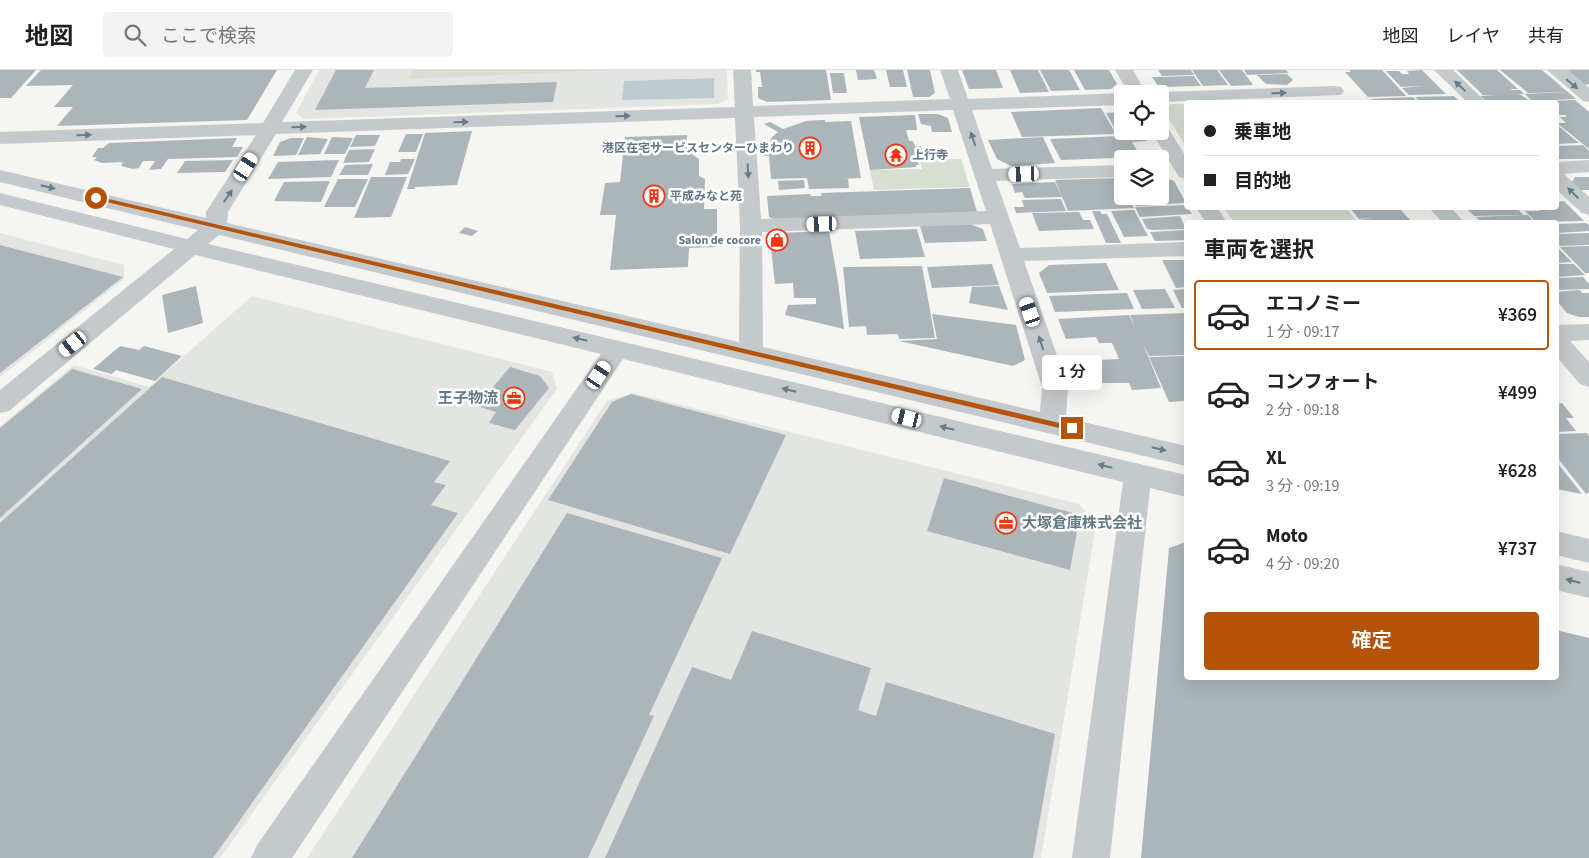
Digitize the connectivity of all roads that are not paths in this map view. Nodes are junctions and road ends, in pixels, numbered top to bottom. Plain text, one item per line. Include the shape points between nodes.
1 (304, 70) edge
2 (742, 70) edge
3 (949, 70) edge
4 (1124, 70) edge
5 (1443, 70) edge
6 (1556, 70) edge
7 (1133, 85) edge
8 (1335, 90) edge
9 (1169, 97) edge
10 (1589, 97) edge
11 (1114, 99) edge
12 (1475, 100) edge
13 (961, 103) junction
14 (745, 112) junction
15 (270, 128) junction
16 (0, 138) edge
17 (1166, 140) edge
18 (11, 158) edge
19 (1589, 166) edge
20 (1559, 168) edge
21 (1184, 169) edge
22 (1169, 170) edge
23 (1114, 171) edge
24 (1184, 171) edge
25 (985, 175) junction
26 (1559, 180) edge
27 (0, 199) edge
28 (1589, 209) edge
29 (1442, 210) edge
30 (999, 217) junction
31 (1452, 220) edge
32 (216, 226) junction
33 (751, 226) junction
34 (191, 247) junction
35 (1184, 249) edge
36 (1011, 254) junction
37 (1589, 332) edge
38 (1559, 333) edge
39 (1559, 343) edge
40 (618, 348) junction
41 (751, 353) junction
42 (1589, 378) edge
43 (0, 404) edge
44 (1052, 424) junction
45 (1184, 456) edge
46 (1138, 474) junction
47 (1184, 486) edge
48 (1559, 544) edge
49 (1589, 551) edge
50 (1559, 578) edge
51 (1589, 585) edge
52 (270, 858) edge
53 (1091, 858) edge

1 - 15 street
2 - 14 street
3 - 13 street
4 - 7 street
12 -> 5 street
6 -> 10 street
9 -> 8 street
11 - 13 street
13 - 14 street
25 -> 13 street
15 -> 14 street
14 -> 33 street
18 -> 15 street
32 -> 15 street via 217,212
16 - 18 street
17 - 21 street
18 -> 32 street
19 - 20 street
22 - 24 street
23 - 25 street
25 - 30 street
28 -> 26 street
27 - 34 street
29 - 31 street
30 - 33 street
30 - 36 street
32 - 34 street
32 - 41 street
33 - 41 street
40 -> 34 street
34 - 43 street
35 - 36 street
44 -> 36 street via 1055,387
37 - 38 street
39 - 42 street
46 -> 40 street
40 - 52 street
41 - 44 street
44 -> 45 street
46 - 47 street
46 - 53 street
48 - 49 street
51 -> 50 street

